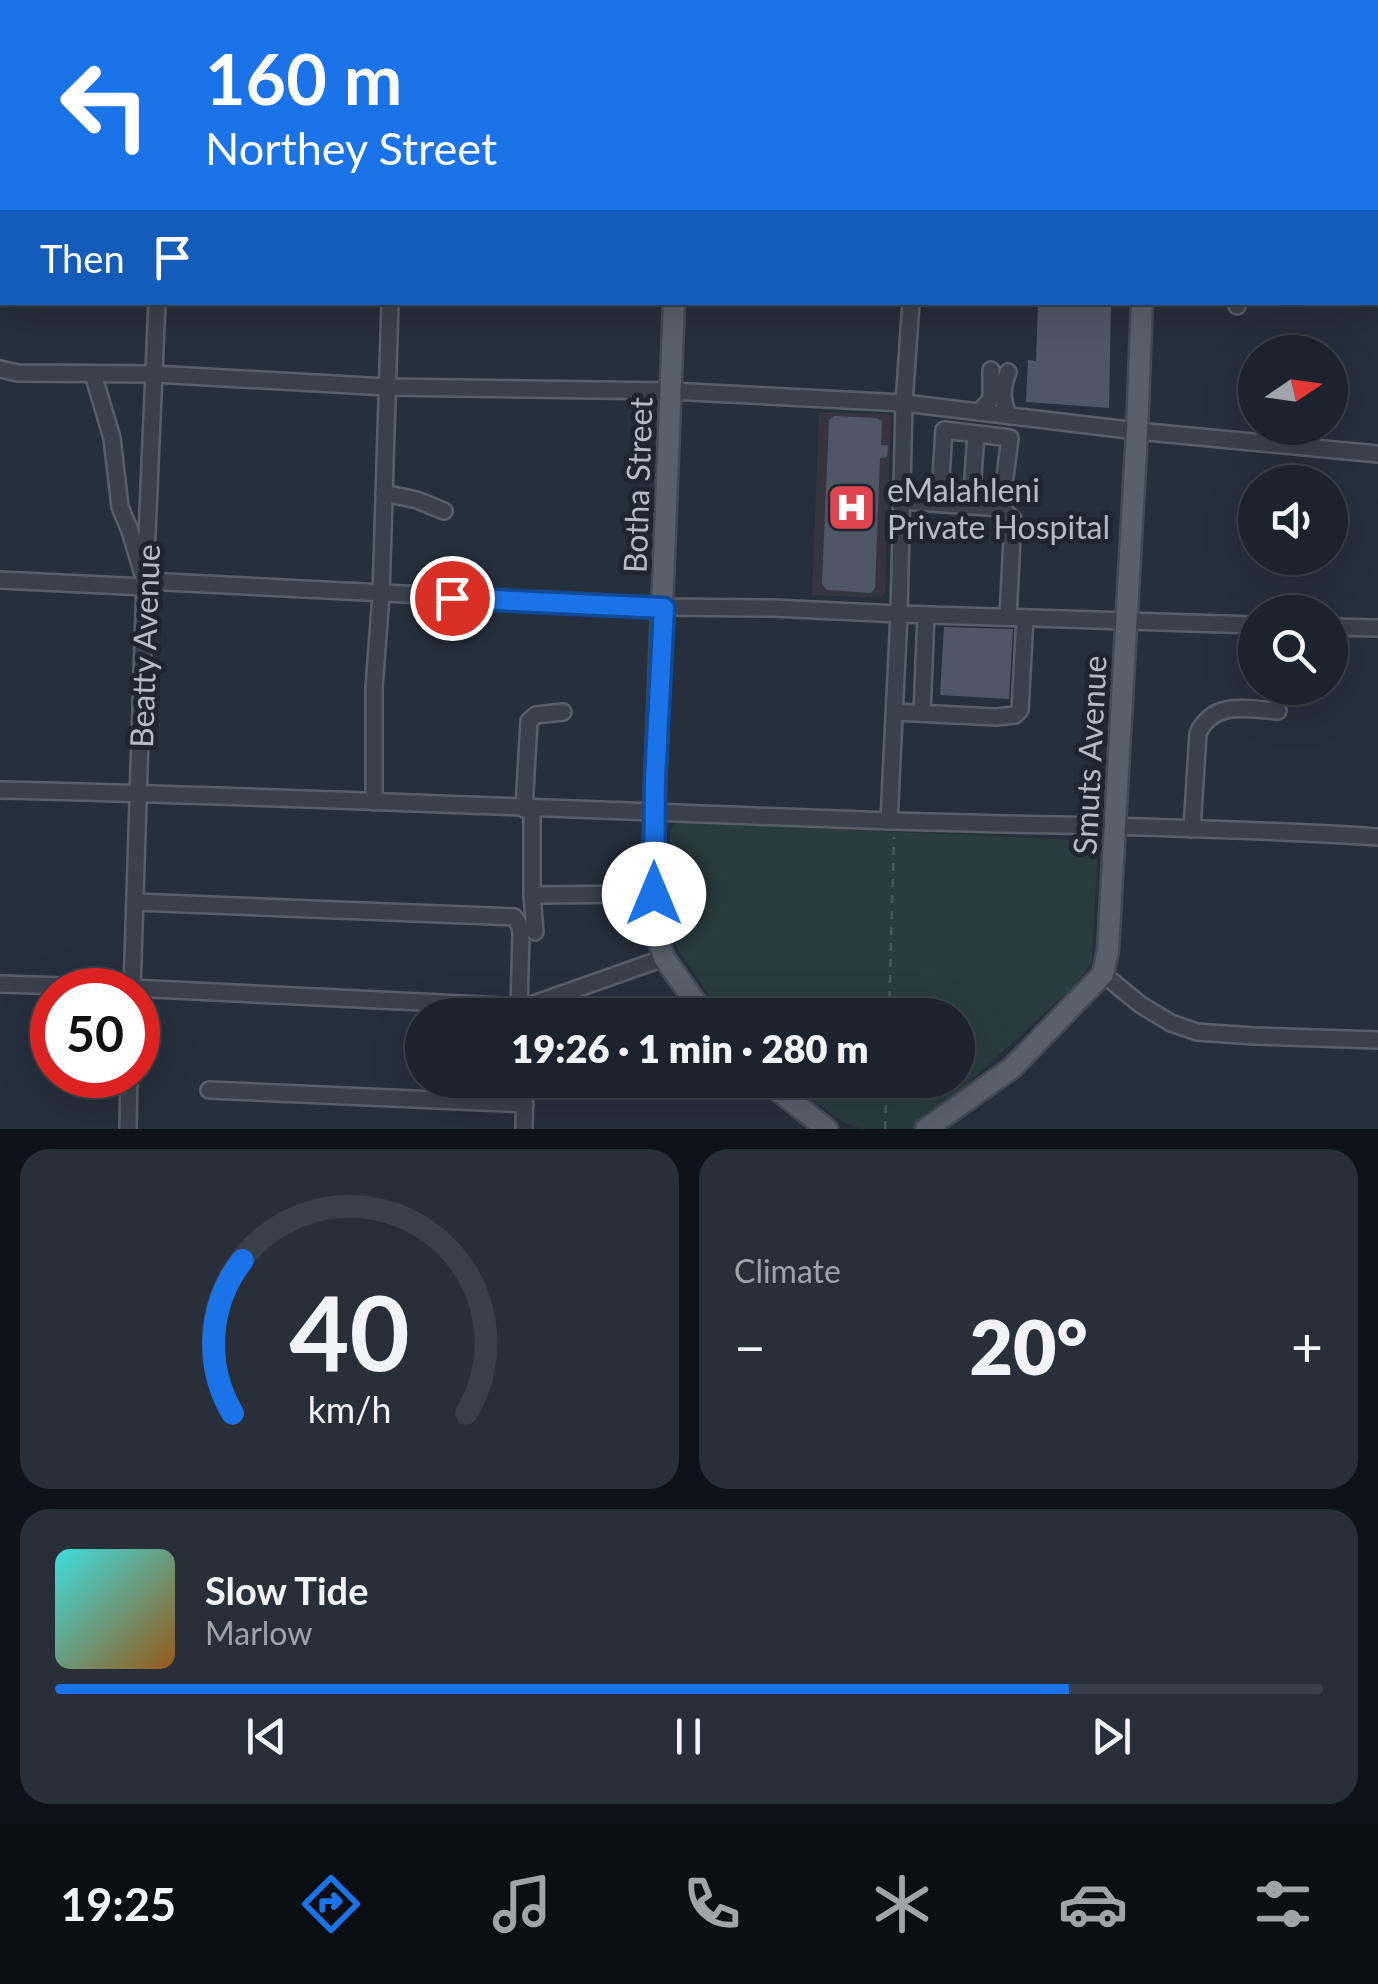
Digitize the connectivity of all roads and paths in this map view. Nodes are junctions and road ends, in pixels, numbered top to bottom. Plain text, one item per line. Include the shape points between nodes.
1 (158, 305) edge
2 (390, 305) edge
3 (674, 305) edge
4 (911, 305) edge
5 (1142, 305) edge
6 (0, 369) edge
7 (93, 374) junction
8 (154, 374) junction
9 (387, 387) junction
10 (670, 391) junction
11 (904, 403) junction
12 (978, 412) junction
13 (1009, 416) junction
14 (1137, 431) junction
15 (976, 434) junction
16 (1378, 454) edge
17 (384, 493) junction
18 (940, 494) dead end
19 (902, 501) junction
20 (971, 505) junction
21 (1001, 508) junction
22 (444, 512) dead end
23 (0, 580) edge
24 (145, 584) junction
25 (381, 595) junction
26 (664, 608) junction
27 (899, 614) junction
28 (926, 615) junction
29 (1016, 618) junction
30 (1126, 622) junction
31 (1238, 625) edge
32 (1348, 627) edge
33 (1378, 628) edge
34 (1278, 711) dead end
35 (564, 712) dead end
36 (894, 712) junction
37 (922, 713) junction
38 (0, 790) edge
39 (140, 793) junction
40 (374, 802) junction
41 (528, 809) junction
42 (654, 813) junction
43 (892, 821) junction
44 (1114, 826) junction
45 (1192, 829) junction
46 (1378, 837) edge
47 (654, 894) junction
48 (532, 895) junction
49 (136, 902) junction
50 (535, 932) dead end
51 (664, 958) junction
52 (133, 968) edge
53 (1103, 974) junction
54 (0, 984) edge
55 (30, 985) edge
56 (160, 991) edge
57 (523, 998) edge
58 (556, 998) edge
59 (693, 998) edge
60 (888, 998) edge
61 (405, 1004) edge
62 (1378, 1040) edge
63 (209, 1090) dead end
64 (129, 1098) edge
65 (525, 1098) edge
66 (787, 1098) edge
67 (886, 1098) edge
68 (525, 1104) junction
69 (128, 1129) edge
70 (524, 1129) edge
71 (827, 1129) edge
72 (885, 1129) edge
73 (926, 1129) edge

1 - 8 street, Beatty Avenue
2 - 9 street
3 - 10 main road, Botha Street
4 - 11 street
5 - 14 main road, Smuts Avenue
6 - 7 street
7 - 8 street
7 - 24 street via 112,438 120,507
8 - 9 street
8 - 24 street, Beatty Avenue
9 - 10 street
9 - 17 street
10 - 11 street
10 - 26 main road, Botha Street
11 - 12 street
11 - 19 street
12 - 13 street
12 - 13 street via 1000,371
13 - 14 street
14 - 16 street
14 - 30 main road, Smuts Avenue
15 - 18 street via 944,430
15 - 20 street
15 - 21 street via 1010,438
17 - 22 street
17 - 25 street
19 - 20 street
19 - 27 street
20 - 21 street
21 - 29 street via 1013,519
23 - 24 street
24 - 25 street
24 - 39 street, Beatty Avenue
25 - 26 street
25 - 40 street
26 - 27 street
26 - 42 main road, Botha Street
27 - 28 street
27 - 36 street
28 - 29 street
28 - 37 street
29 - 30 street
29 - 37 street via 1018,713
30 - 31 street
30 - 44 main road, Smuts Avenue
32 - 33 street
34 - 45 street via 1224,710 1204,722
35 - 41 street via 529,721
36 - 37 street
36 - 43 street
38 - 39 street
39 - 40 street
39 - 49 street, Beatty Avenue
40 - 41 street
41 - 42 street
41 - 48 street
42 - 43 street
42 - 47 main road, Botha Street
43 - 44 street
43 - 60 path
44 - 45 street
44 - 53 main road, Smuts Avenue
45 - 46 street
47 - 48 street
47 - 51 main road, Botha Street
48 - 50 street
49 - 52 street, Beatty Avenue
49 - 57 street via 514,917 521,935
51 - 58 street
51 - 59 main road, Botha Street
53 - 62 street via 1171,1023 1197,1032
53 - 73 main road via 1012,1068
54 - 55 street
56 - 61 street
63 - 68 street
64 - 69 street
65 - 68 street
66 - 71 main road
67 - 72 path
68 - 70 street

